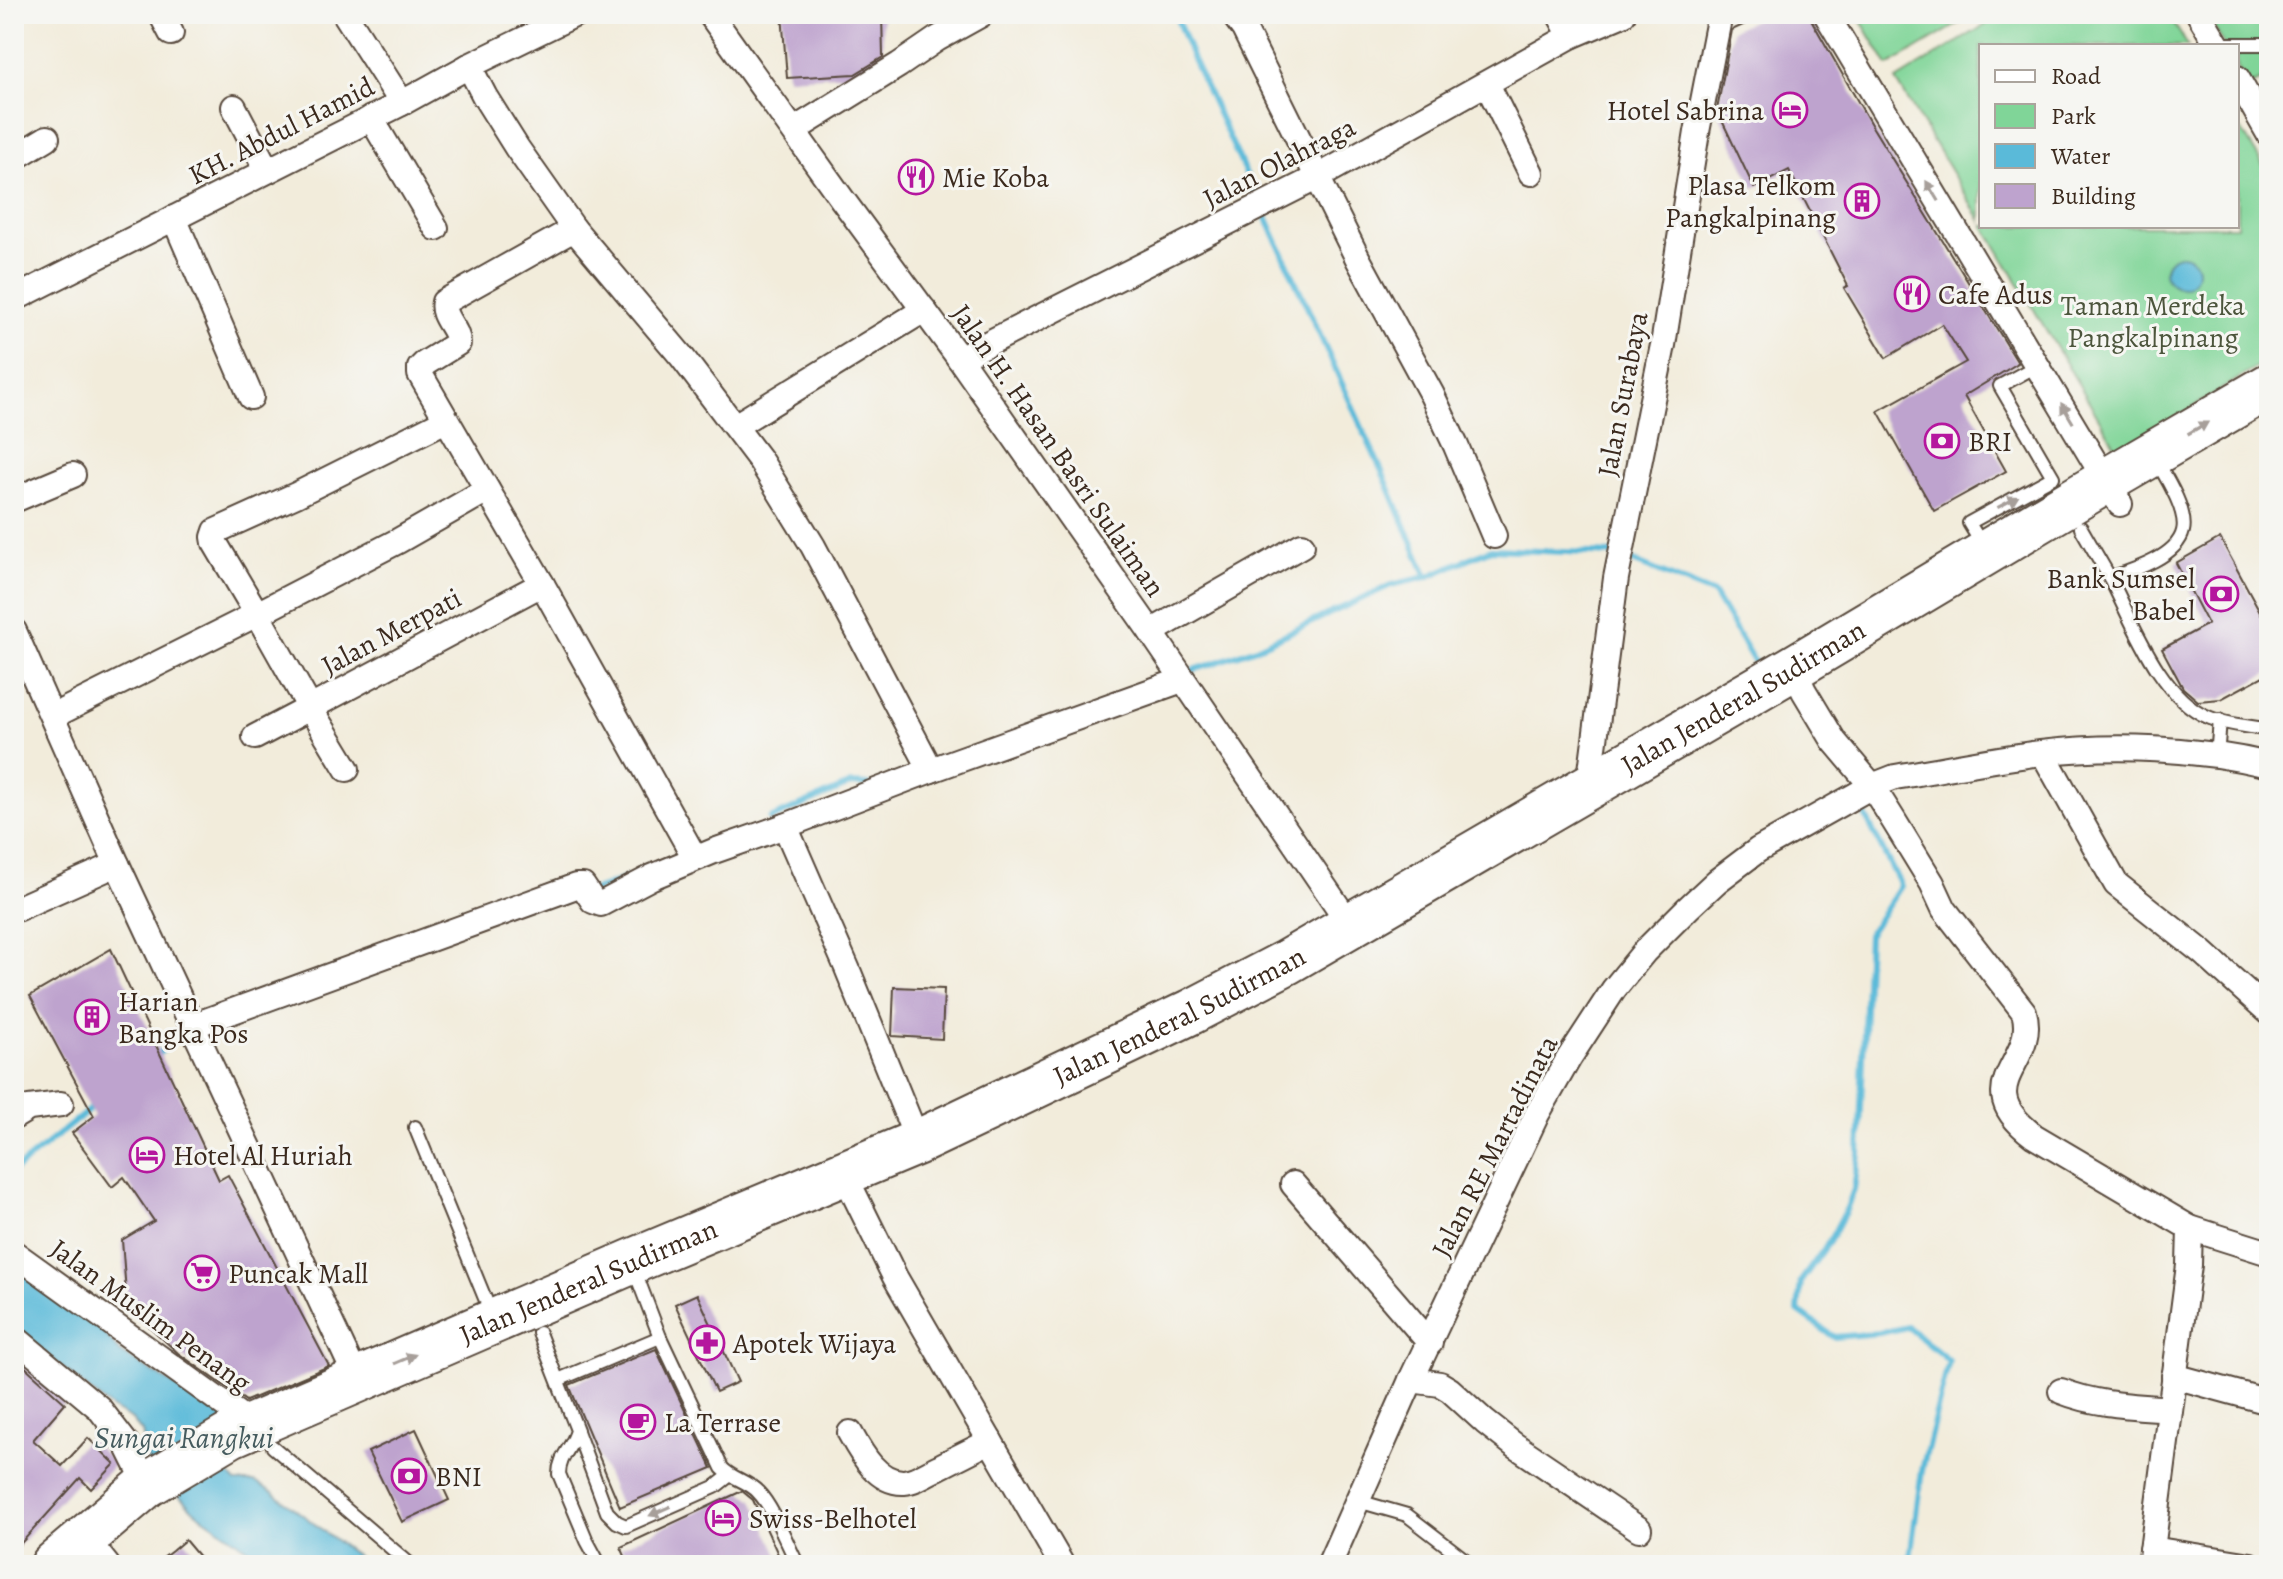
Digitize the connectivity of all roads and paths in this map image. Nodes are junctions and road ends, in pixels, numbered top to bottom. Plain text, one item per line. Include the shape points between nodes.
1 (345, 14) edge
2 (576, 14) edge
3 (710, 14) edge
4 (982, 14) edge
5 (1233, 14) edge
6 (1559, 14) edge
7 (1623, 14) edge
8 (1720, 14) edge
9 (1826, 14) edge
10 (2199, 14) edge
11 (1571, 36) junction
12 (2217, 44) edge
13 (2269, 44) edge
14 (2239, 45) edge
15 (469, 66) junction
16 (2239, 82) edge
17 (1487, 84) junction
18 (402, 103) junction
19 (234, 107) dead end
20 (371, 118) junction
21 (794, 130) junction
22 (2269, 134) edge
23 (47, 138) dead end
24 (14, 158) edge
25 (267, 170) junction
26 (1531, 173) dead end
27 (1318, 177) junction
28 (174, 218) junction
29 (436, 228) dead end
30 (574, 229) junction
31 (14, 299) edge
32 (924, 310) junction
33 (959, 358) junction
34 (2038, 365) junction
35 (2269, 386) edge
36 (251, 397) dead end
37 (2269, 419) edge
38 (446, 420) junction
39 (735, 426) junction
40 (2159, 466) junction
41 (73, 475) dead end
42 (487, 490) junction
43 (2113, 492) junction
44 (14, 500) edge
45 (2081, 528) junction
46 (1494, 536) dead end
47 (1302, 545) dead end
48 (1987, 552) junction
49 (2110, 578) junction
50 (542, 584) junction
51 (257, 614) junction
52 (14, 631) edge
53 (1151, 632) junction
54 (1179, 675) junction
55 (1798, 680) junction
56 (310, 708) junction
57 (53, 716) junction
58 (2220, 720) junction
59 (2269, 730) edge
60 (255, 737) dead end
61 (2043, 753) junction
62 (2217, 757) junction
63 (928, 764) junction
64 (2269, 765) edge
65 (347, 769) dead end
66 (1589, 786) junction
67 (1872, 786) junction
68 (785, 826) junction
69 (692, 852) junction
70 (117, 864) junction
71 (14, 910) edge
72 (1351, 926) junction
73 (2269, 1012) edge
74 (192, 1026) junction
75 (61, 1104) dead end
76 (14, 1117) edge
77 (415, 1127) dead end
78 (918, 1142) junction
79 (1293, 1184) dead end
80 (854, 1194) junction
81 (2190, 1228) junction
82 (14, 1253) edge
83 (2269, 1253) edge
84 (636, 1275) junction
85 (494, 1321) junction
86 (539, 1333) junction
87 (14, 1337) edge
88 (660, 1337) junction
89 (1430, 1343) junction
90 (2174, 1376) junction
91 (357, 1379) junction
92 (558, 1380) junction
93 (1411, 1380) junction
94 (2061, 1391) dead end
95 (2269, 1402) edge
96 (2170, 1409) junction
97 (577, 1430) junction
98 (850, 1433) dead end
99 (990, 1441) junction
100 (250, 1442) junction
101 (729, 1476) junction
102 (157, 1489) junction
103 (1358, 1501) junction
104 (1639, 1529) dead end
105 (2151, 1557) edge
106 (98, 1562) edge
107 (53, 1565) edge
108 (411, 1565) edge
109 (600, 1565) edge
110 (798, 1565) edge
111 (1062, 1565) edge
112 (1329, 1565) edge
113 (1472, 1565) edge
114 (2251, 1565) edge

1 - 18 street
2 - 15 street, KH. Abdul Hamid
3 - 21 street, Jalan H. Hasan Basri Sulaiman
4 - 21 street
5 - 27 street
6 - 11 street
7 - 11 street, Jalan Olahraga
8 - 66 street, Jalan Surabaya via 1616,578
34 -> 9 street
10 - 12 street
11 - 17 street, Jalan Olahraga
13 - 14 lane
15 - 18 street, KH. Abdul Hamid
15 - 30 street
16 - 22 street
17 - 26 street
17 - 27 street, Jalan Olahraga
18 - 20 street, KH. Abdul Hamid
19 - 25 street
20 - 25 street, KH. Abdul Hamid
20 - 29 street
21 - 32 street, Jalan H. Hasan Basri Sulaiman
23 - 24 street
25 - 28 street, KH. Abdul Hamid
27 - 33 street, Jalan Olahraga
27 - 46 street via 1438,408
28 - 31 street, KH. Abdul Hamid
28 - 36 street
30 - 38 street via 444,302 458,343 420,371
30 - 39 street
32 - 33 street, Jalan H. Hasan Basri Sulaiman
32 - 39 street
33 - 53 street, Jalan H. Hasan Basri Sulaiman
43 -> 34 street
48 -> 34 lane via 1969,523 2053,477 2000,386
40 -> 35 highway, Jalan Jenderal Sudirman
37 - 40 highway, Jalan Jenderal Sudirman
38 - 42 street
38 - 51 street, Jalan Merpati via 216,531 215,543
39 - 63 street via 813,546
40 - 43 highway, Jalan Jenderal Sudirman
40 - 49 lane via 2183,516 2184,530 2166,553 2138,570
41 - 44 street
42 - 50 street
42 - 51 street
43 - 45 highway, Jalan Jenderal Sudirman
43 - 48 highway, Jalan Jenderal Sudirman
45 - 49 lane
45 - 55 highway, Jalan Jenderal Sudirman
47 - 53 street
48 - 55 highway, Jalan Jenderal Sudirman
49 - 58 lane via 2163,681 2187,705
50 - 56 street, Jalan Merpati
50 - 69 street
51 - 56 street, Jalan Merpati
51 - 57 street
52 - 57 street
53 - 54 street, Jalan H. Hasan Basri Sulaiman
54 - 63 street
54 - 72 street, Jalan H. Hasan Basri Sulaiman
55 - 66 highway, Jalan Jenderal Sudirman
55 - 67 street via 1834,741
55 - 80 highway, Jalan Jenderal Sudirman via 1230,1018
56 - 60 street
56 - 65 street
57 - 70 street
58 - 59 lane
58 - 62 lane
61 - 62 street, Jalan RE Martadinata via 2165,750
61 - 67 street, Jalan RE Martadinata via 1895,777
61 - 73 street via 2116,884
62 - 64 street, Jalan RE Martadinata
63 - 68 street
66 - 72 highway, Jalan Jenderal Sudirman
67 - 81 street via 1944,909 2024,1012 2026,1035 2003,1086 2016,1123
67 - 89 street, Jalan RE Martadinata via 1758,850 1717,881 1614,989 1537,1114
68 - 69 street
68 - 78 street
69 - 74 street via 607,902 598,904 572,887
70 - 71 street
70 - 74 street
72 - 78 highway, Jalan Jenderal Sudirman via 1191,1012
74 - 91 street
75 - 76 street via 29,1108
77 - 85 lane
78 - 84 highway, Jalan Jenderal Sudirman
79 - 89 street
80 - 84 highway, Jalan Jenderal Sudirman
80 - 99 street via 895,1277
81 - 83 street
81 - 90 street
82 - 100 street, Jalan Muslim Penang
84 - 85 highway, Jalan Jenderal Sudirman
84 - 86 highway, Jalan Jenderal Sudirman
84 - 88 lane
91 -> 85 highway, Jalan Jenderal Sudirman
86 - 92 lane
86 - 100 highway, Jalan Jenderal Sudirman
87 - 102 street via 99,1408
88 - 92 lane
88 - 101 lane
89 - 93 street, Jalan RE Martadinata
90 - 95 street
90 - 96 street
91 - 100 highway, Jalan Jenderal Sudirman
92 - 97 lane
93 - 103 street, Jalan RE Martadinata
93 - 104 street via 1440,1384 1513,1444
94 - 96 street via 2105,1403
96 - 105 street
101 -> 97 lane via 626,1526 607,1512
97 - 109 lane via 559,1474
98 - 99 street via 875,1470 901,1482
99 - 111 street
100 - 102 highway, Jalan Jenderal Sudirman
100 - 108 lane
101 - 110 lane via 765,1501
102 - 106 highway, Jalan Jenderal Sudirman
102 - 107 highway, Jalan Jenderal Sudirman
103 - 112 street, Jalan RE Martadinata
103 - 113 lane via 1407,1515
105 - 114 street

